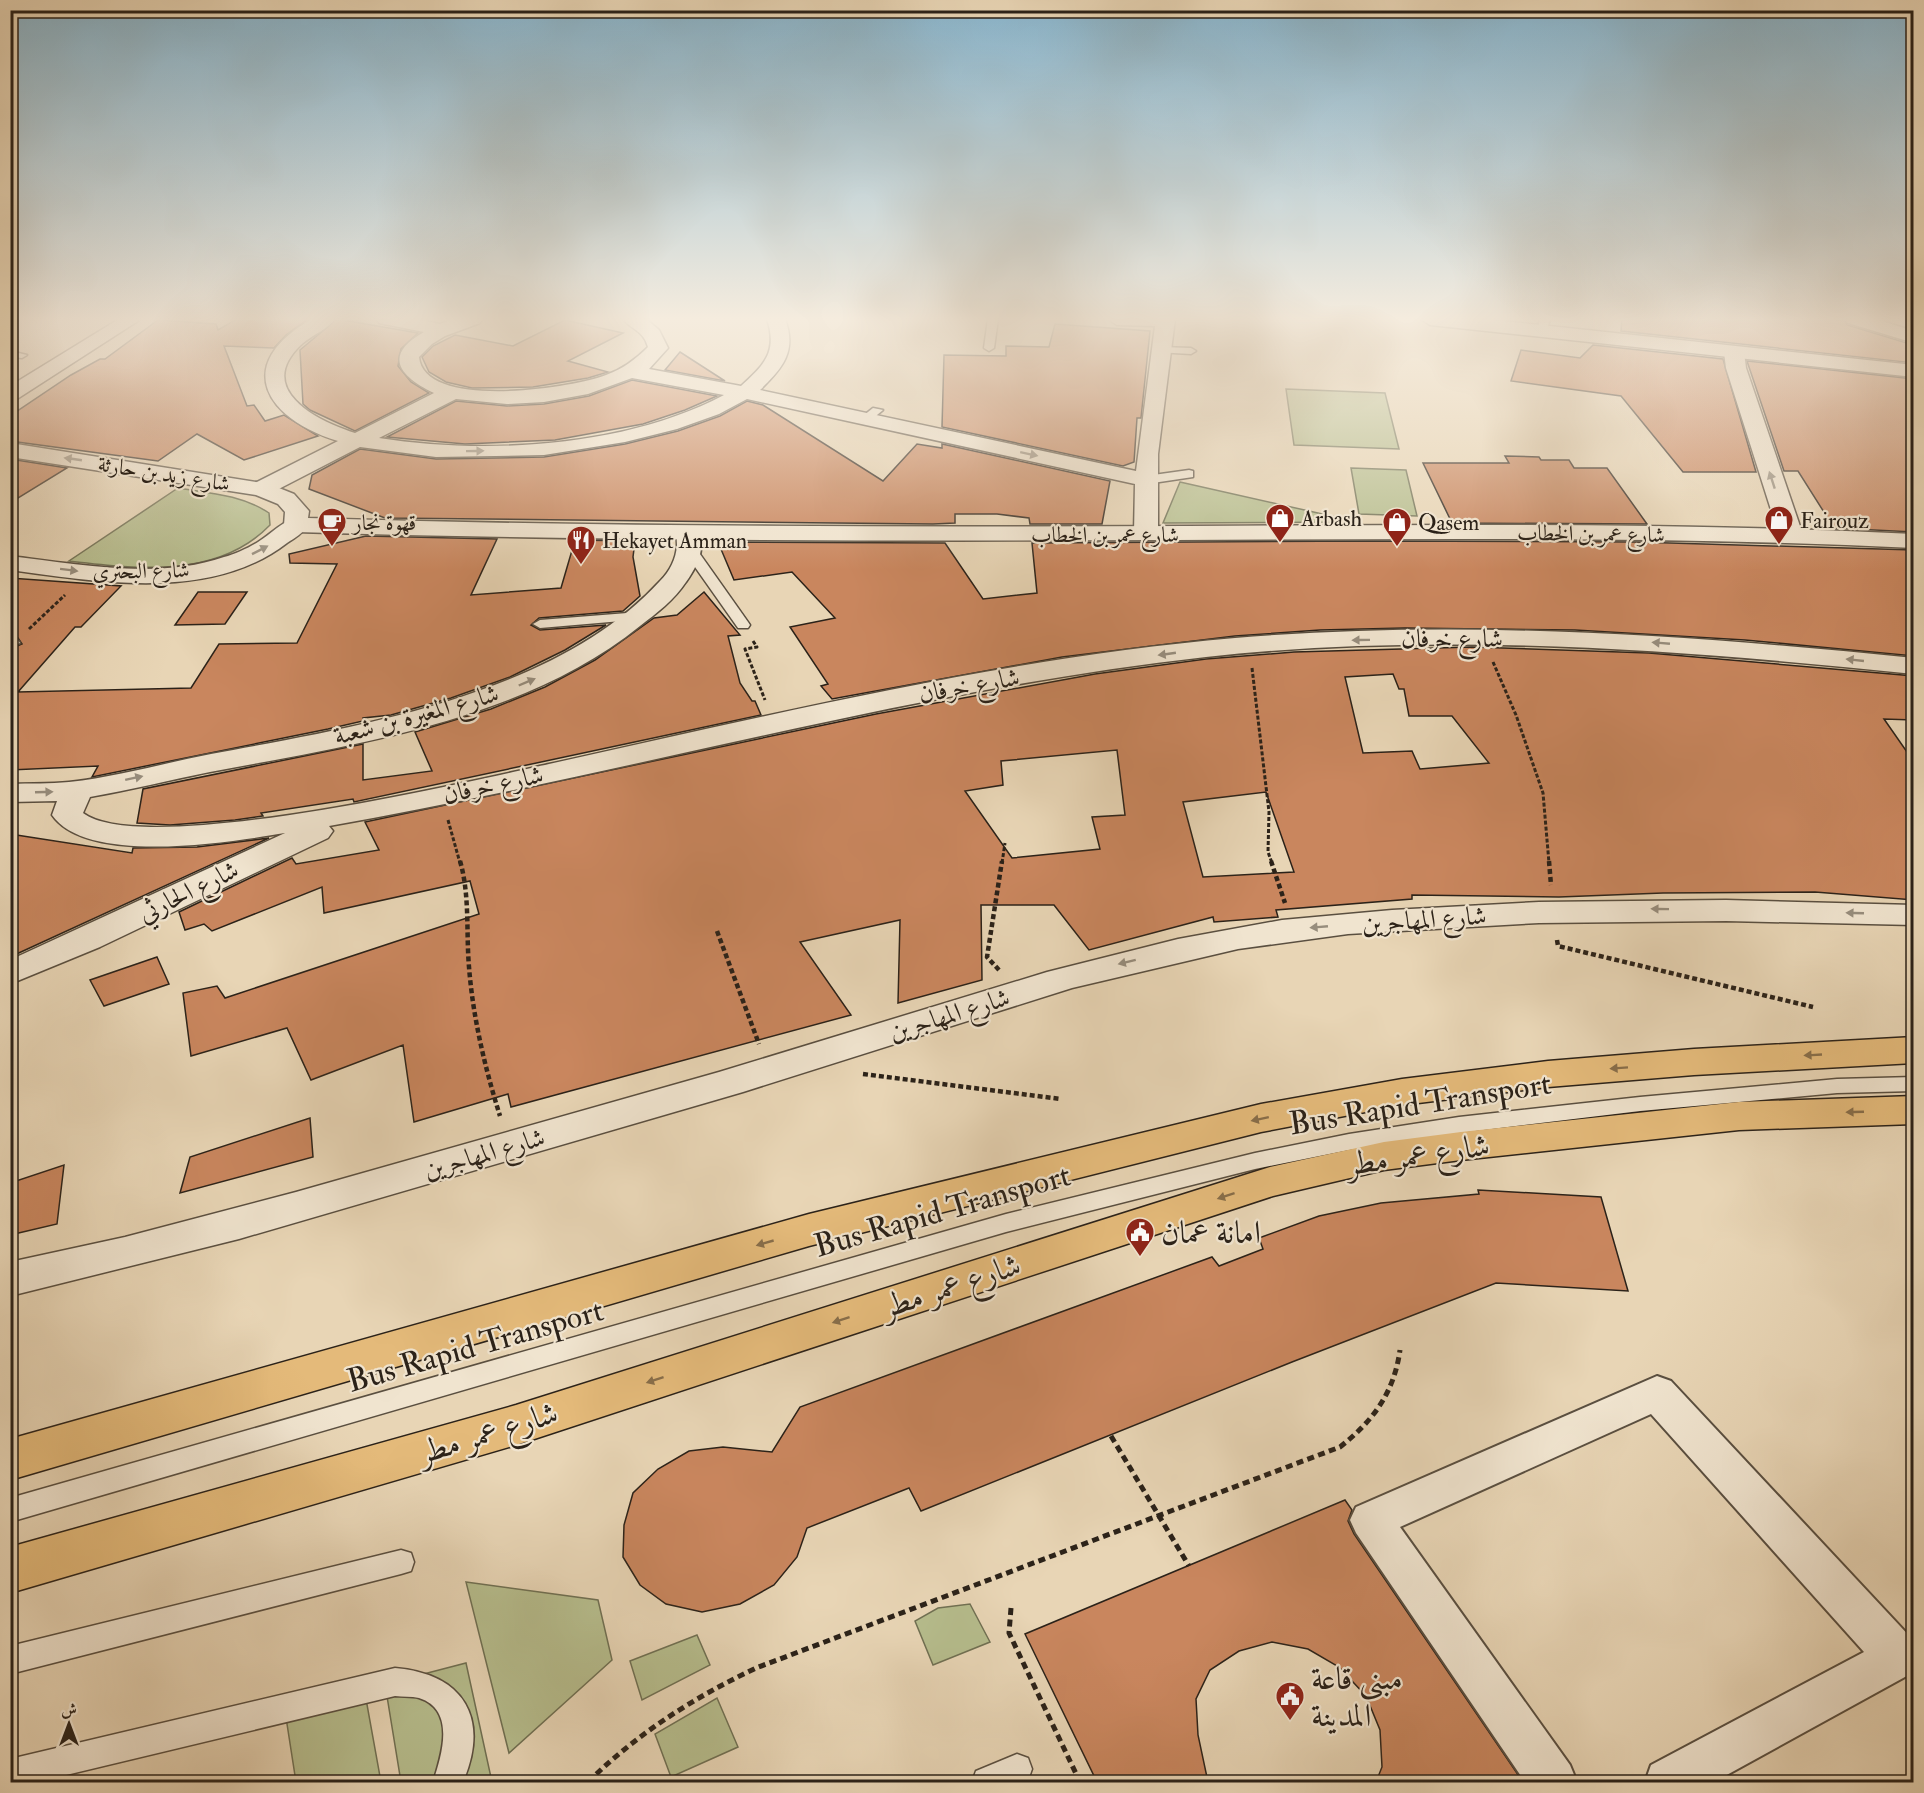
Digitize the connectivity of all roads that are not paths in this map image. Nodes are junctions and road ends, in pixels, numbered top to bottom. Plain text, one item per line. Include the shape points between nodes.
1 (286, 403) edge
2 (432, 403) edge
3 (725, 403) edge
4 (804, 403) edge
5 (1154, 403) edge
6 (1747, 403) edge
7 (358, 440) junction
8 (10, 450) edge
9 (1189, 474) dead end
10 (1146, 480) junction
11 (261, 489) junction
12 (296, 525) junction
13 (1146, 533) junction
14 (1791, 535) junction
15 (689, 541) junction
16 (1914, 541) edge
17 (10, 563) edge
18 (640, 616) junction
19 (540, 624) dead end
20 (743, 625) road end
21 (1914, 666) edge
22 (77, 791) junction
23 (10, 793) edge
24 (366, 811) junction
25 (1914, 915) edge
26 (10, 973) edge
27 (1914, 1050) edge
28 (1914, 1084) edge
29 (1914, 1110) edge
30 (10, 1279) edge
31 (10, 1460) edge
32 (10, 1510) edge
33 (401, 1562) dead end
34 (10, 1570) edge
35 (10, 1660) edge
36 (1017, 1769) dead end
37 (10, 1774) edge
38 (448, 1782) edge
39 (987, 1782) edge
40 (1553, 1782) edge
41 (1668, 1782) edge

1 - 7 street via 297,415 323,429
2 - 7 street
7 -> 3 street via 466,452 563,447 691,418
4 -> 10 street via 872,414
5 - 10 street
14 -> 6 street
7 - 11 street
11 -> 8 street, شارع زيد بن حارثة
9 - 10 lane
10 - 13 street
11 - 12 street, شارع زيد بن حارثة via 286,499 297,512
12 - 15 street, شارع عمر بن الخطاب
17 -> 12 street, شارع البحتري via 164,575 225,564 256,553
13 - 14 street, شارع عمر بن الخطاب
13 - 15 street, شارع عمر بن الخطاب
14 - 16 street, شارع عمر بن الخطاب
15 - 18 street, شارع المغيرة بن شعبة via 674,584
15 - 20 lane
18 - 19 lane
22 -> 18 street, شارع المغيرة بن شعبة via 369,730 478,700 551,672
21 -> 24 street, شارع خرفان via 1649,642 1483,637 1330,640 1186,651 901,697
23 -> 22 street, شارع المغيرة بن شعبة
22 - 24 street, شارع خرفان via 67,815 73,824 117,835 207,834
24 - 26 street, شارع الحارثي via 226,871 101,934
25 -> 30 street, شارع المهاجرين via 1652,909 1465,915 1295,929 1181,949 269,1215
27 -> 31 main road via 1565,1072 1427,1088 1326,1105 894,1206
28 - 32 lane, Bus Rapid Transport via 1837,1086 1504,1119 1349,1142 1255,1161 1006,1223
29 -> 34 main road, شارع عمر مطر via 1739,1116 1384,1156 1318,1169 516,1425
33 - 35 lane
36 - 39 lane
37 - 38 lane via 395,1682 420,1684 441,1696 455,1714 461,1738 457,1765
40 - 41 street via 1371,1520 1657,1393 1898,1657

